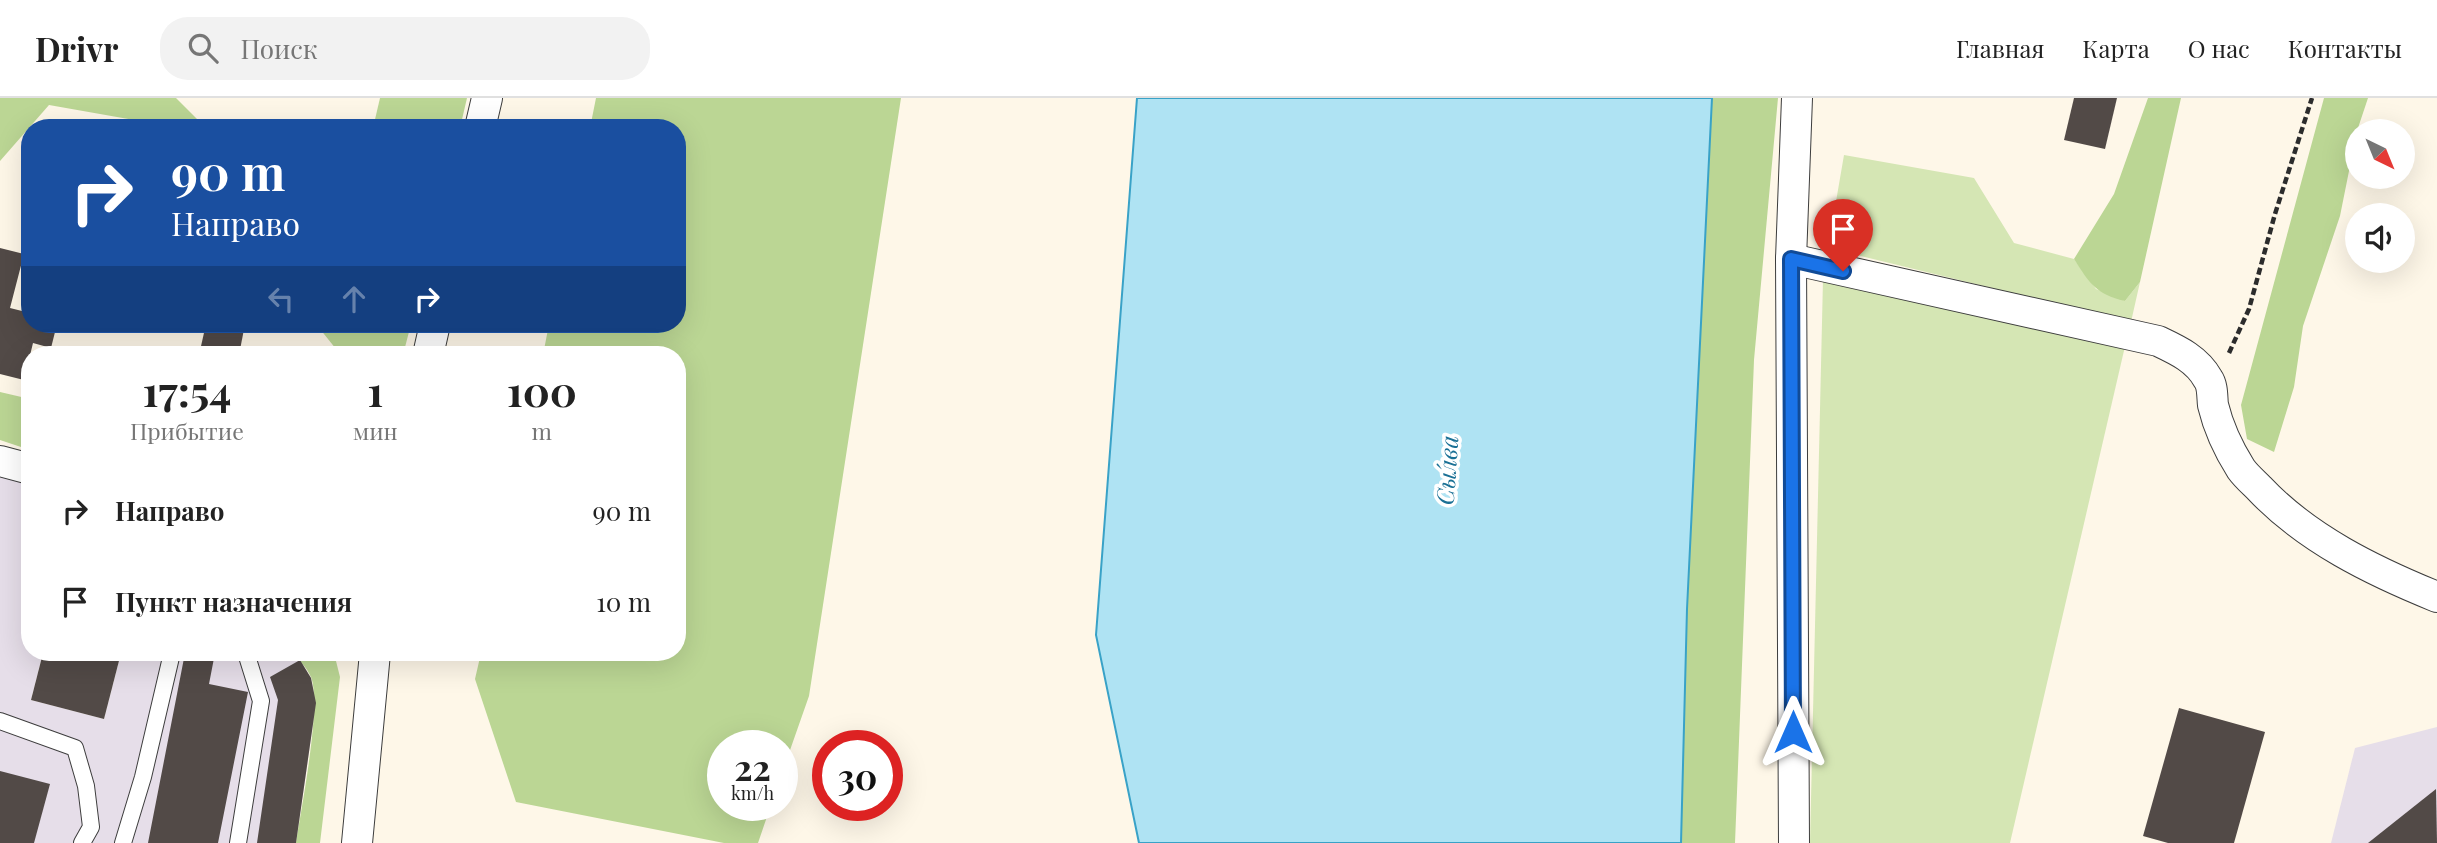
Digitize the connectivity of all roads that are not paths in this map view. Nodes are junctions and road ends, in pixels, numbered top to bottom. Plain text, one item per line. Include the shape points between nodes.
1 (487, 98) edge
2 (1797, 98) edge
3 (482, 119) edge
4 (1791, 259) junction
5 (0, 461) edge
6 (21, 467) edge
7 (2437, 597) edge
8 (170, 661) edge
9 (248, 661) edge
10 (373, 661) edge
11 (0, 721) edge
12 (82, 843) edge
13 (123, 843) edge
14 (239, 843) edge
15 (358, 843) edge
16 (1794, 843) edge

1 - 3 street
2 - 4 street
4 - 7 street via 2158,341 2189,356 2210,380 2222,434 2242,470 2275,505 2352,557
4 - 16 street
5 - 6 street
8 - 13 lane
9 - 14 lane via 261,701
10 - 15 street
11 - 12 lane via 75,748 91,827

